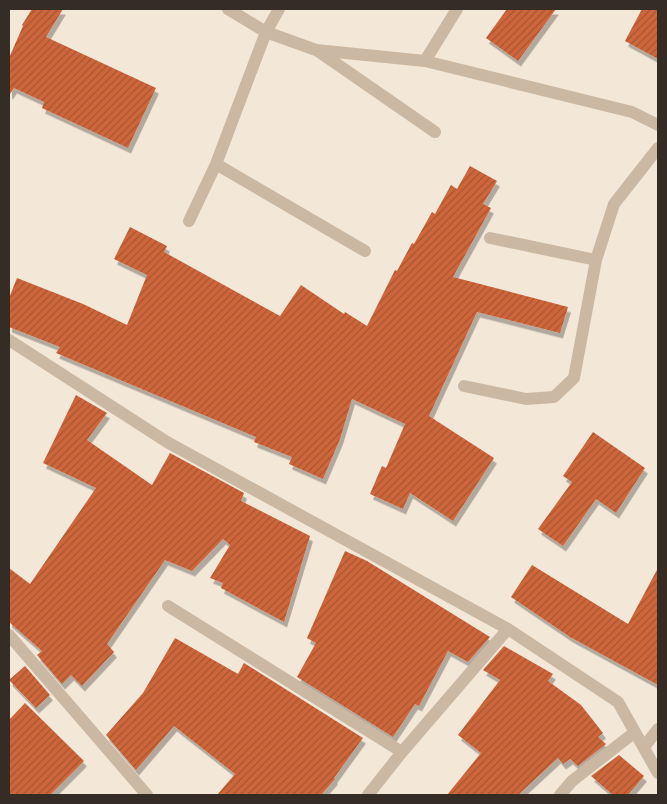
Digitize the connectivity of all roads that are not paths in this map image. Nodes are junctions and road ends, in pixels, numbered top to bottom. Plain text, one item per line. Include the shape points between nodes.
1 (228, 9) edge
2 (279, 9) edge
3 (457, 9) edge
4 (266, 32) junction
5 (316, 50) junction
6 (425, 61) junction
7 (658, 126) edge
8 (436, 132) dead end
9 (658, 148) edge
10 (216, 164) junction
11 (189, 221) dead end
12 (490, 238) dead end
13 (365, 251) dead end
14 (596, 260) junction
15 (9, 340) edge
16 (464, 386) dead end
17 (168, 606) dead end
18 (508, 629) junction
19 (9, 634) edge
20 (658, 729) edge
21 (635, 732) junction
22 (644, 747) junction
23 (402, 752) junction
24 (658, 774) edge
25 (146, 795) edge
26 (368, 795) edge
27 (560, 795) edge

1 - 4 street
2 - 4 street
3 - 6 street
4 - 5 street
4 - 10 street
5 - 6 street
5 - 8 street
6 - 7 street via 632,112
9 - 14 street via 614,204
10 - 11 street
10 - 13 street
12 - 14 street
14 - 16 street via 574,378 554,397 526,399
15 - 18 street via 167,442
17 - 23 street
18 - 21 street via 618,702
18 - 23 street
19 - 25 street
20 - 22 street
21 - 22 street
21 - 27 street via 572,781
22 - 24 street
23 - 26 street

